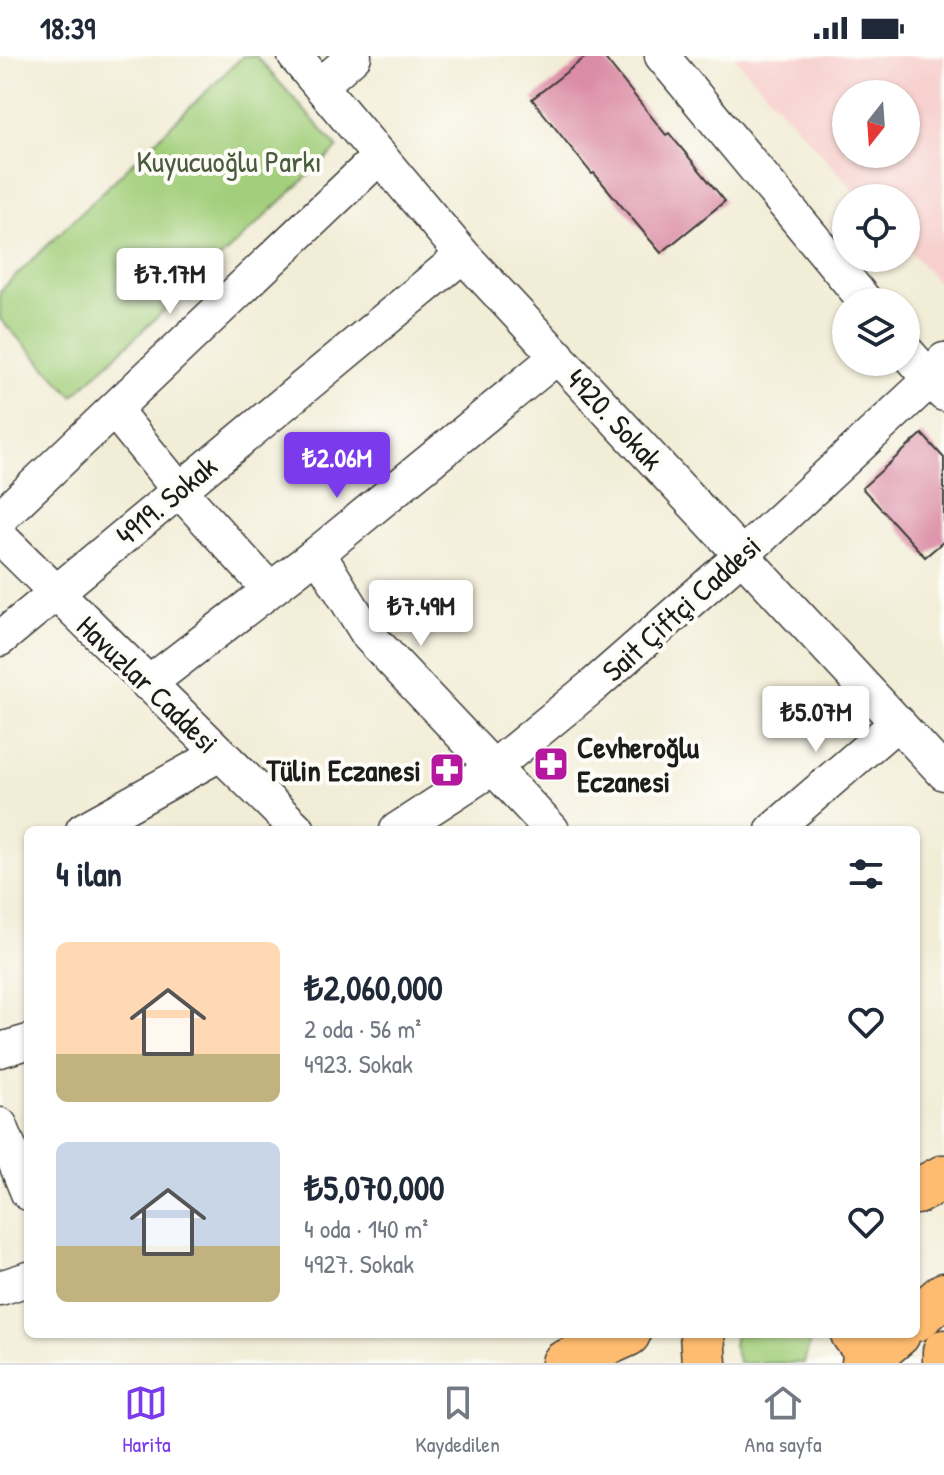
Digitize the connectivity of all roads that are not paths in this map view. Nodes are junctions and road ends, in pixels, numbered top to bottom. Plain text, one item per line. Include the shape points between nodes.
1 (295, 56) edge
2 (354, 56) edge
3 (662, 56) edge
4 (320, 86) junction
5 (380, 156) junction
6 (463, 255) junction
7 (854, 288) edge
8 (558, 356) junction
9 (920, 362) edge
10 (939, 378) edge
11 (114, 410) junction
12 (179, 490) junction
13 (0, 518) edge
14 (0, 537) edge
15 (318, 553) junction
16 (741, 556) junction
17 (270, 590) junction
18 (55, 593) junction
19 (0, 639) edge
20 (148, 684) junction
21 (898, 722) junction
22 (220, 754) junction
23 (494, 767) junction
24 (944, 773) edge
25 (90, 826) edge
26 (294, 826) edge
27 (403, 826) edge
28 (548, 826) edge
29 (778, 826) edge
30 (24, 1043) edge
31 (0, 1050) edge
32 (0, 1125) edge
33 (944, 1177) edge
34 (24, 1183) edge
35 (920, 1190) edge
36 (24, 1280) edge
37 (0, 1288) edge
38 (944, 1295) edge
39 (920, 1316) edge
40 (619, 1338) edge
41 (702, 1338) edge
42 (944, 1351) edge
43 (564, 1363) edge
44 (704, 1363) edge
45 (944, 1363) edge

1 - 4 street, 4920. Sokak
2 - 4 street
3 - 7 street
4 - 5 street, 4920. Sokak
5 - 6 street, 4920. Sokak
5 - 11 street
6 - 8 street, 4920. Sokak
6 - 12 street, 4919. Sokak
8 - 15 street
8 - 16 street, 4920. Sokak
9 - 10 street
10 - 16 street, Sait Çiftçi Caddesi
11 - 12 street
11 - 13 street
12 - 17 street
12 - 18 street, 4919. Sokak
14 - 18 street, Havuzlar Caddesi
15 - 17 street
15 - 23 street via 369,636
16 - 21 street, 4920. Sokak
16 - 23 street, Sait Çiftçi Caddesi
17 - 20 street
18 - 19 street, 4919. Sokak
18 - 20 street, Havuzlar Caddesi
20 - 22 street, Havuzlar Caddesi
21 - 24 street, 4920. Sokak
21 - 29 street
22 - 25 street
22 - 26 street, Havuzlar Caddesi
23 - 27 street, Sait Çiftçi Caddesi
23 - 28 street
30 - 31 street
32 - 34 street
33 - 35 highway
36 - 37 street
38 - 39 highway
40 - 43 highway
41 - 44 highway
42 - 45 main road

